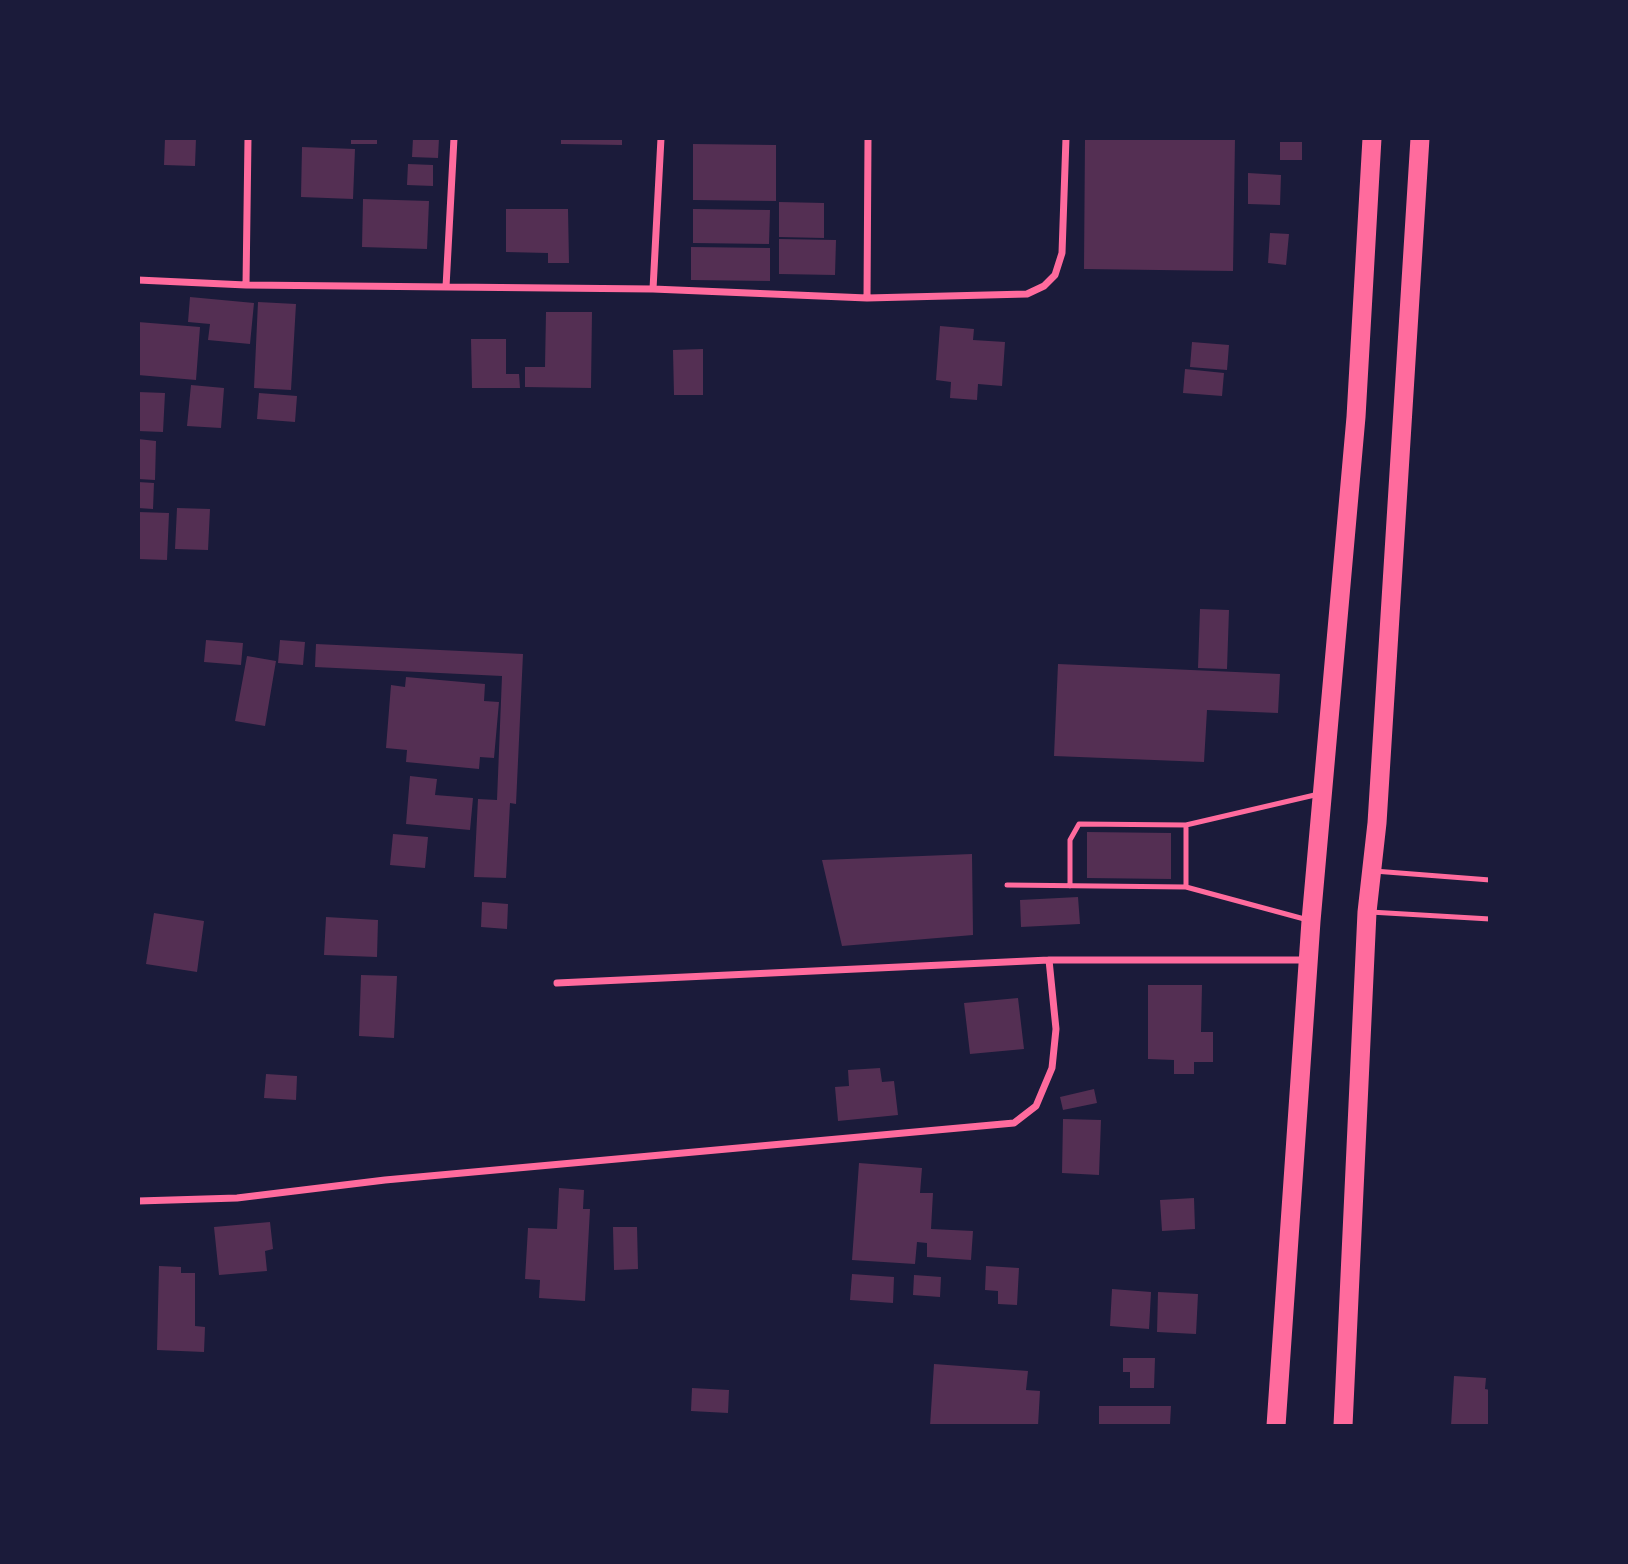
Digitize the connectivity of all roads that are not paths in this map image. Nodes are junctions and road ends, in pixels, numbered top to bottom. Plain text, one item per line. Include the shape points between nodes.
1 (248, 138) edge
2 (454, 138) edge
3 (661, 138) edge
4 (868, 138) edge
5 (1066, 138) edge
6 (1372, 138) edge
7 (1420, 138) edge
8 (138, 280) edge
9 (246, 285) junction
10 (446, 287) junction
11 (653, 289) junction
12 (867, 298) junction
13 (1322, 793) junction
14 (1128, 825) junction
15 (1186, 825) junction
16 (1128, 833) dead end
17 (1373, 870) junction
18 (1128, 878) dead end
19 (1490, 880) edge
20 (1007, 885) dead end
21 (1070, 886) junction
22 (1128, 886) junction
23 (1186, 887) junction
24 (1367, 912) junction
25 (1490, 919) edge
26 (1311, 921) junction
27 (1049, 960) junction
28 (1308, 960) junction
29 (556, 983) dead end
30 (138, 1201) edge
31 (1276, 1426) edge
32 (1343, 1426) edge

1 - 9 street
2 - 10 street
3 - 11 street
4 - 12 street
5 - 12 street via 1062,253 1055,275 1044,286 1027,295 1005,297
6 - 13 highway via 1356,417
7 - 17 highway
8 - 9 street
9 - 10 street
10 - 11 street
11 - 12 street
13 - 15 lane
13 - 26 highway
14 - 15 lane
14 - 16 lane
14 - 21 lane via 1076,827 1070,840
15 - 23 lane
17 - 19 lane
17 - 24 highway
18 - 22 lane
20 - 21 lane
21 - 22 lane
22 - 23 lane
23 - 26 lane
24 - 25 lane
24 - 32 highway
26 - 28 highway
27 - 28 street
27 - 29 street
27 - 30 street via 1056,1029 1052,1068 1036,1106 1014,1124 385,1180 237,1198
28 - 31 highway

